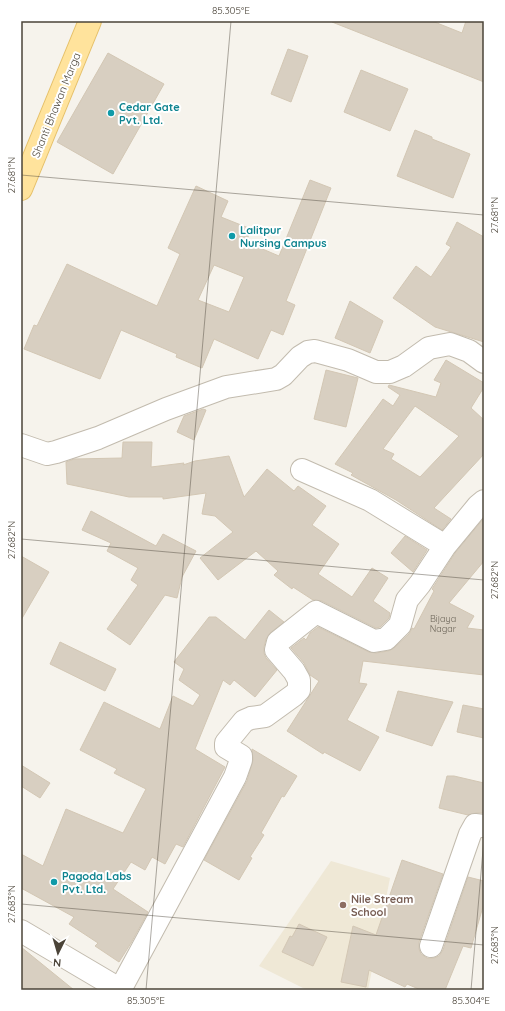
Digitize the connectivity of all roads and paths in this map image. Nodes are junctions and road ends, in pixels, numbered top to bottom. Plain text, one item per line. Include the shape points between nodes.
1 (90, 21) edge
2 (21, 189) edge
3 (484, 362) edge
4 (21, 444) edge
5 (302, 470) dead end
6 (482, 507) edge
7 (445, 546) junction
8 (484, 826) edge
9 (21, 931) edge
10 (431, 946) dead end
11 (111, 987) edge

1 - 2 main road, Shanti Bhawan Marga
3 - 4 street via 469,351 450,344 429,348 404,366 390,372 376,372 348,360 315,351 308,352 276,379 226,387 56,452 47,454
5 - 7 street via 370,500
6 - 7 street
7 - 11 street via 407,600 400,625 386,639 374,641 316,612 278,642 276,650 294,671 299,680 299,690 265,716 244,720 226,743 226,747 240,756 235,777
8 - 10 street via 475,825 470,834
9 - 11 street

